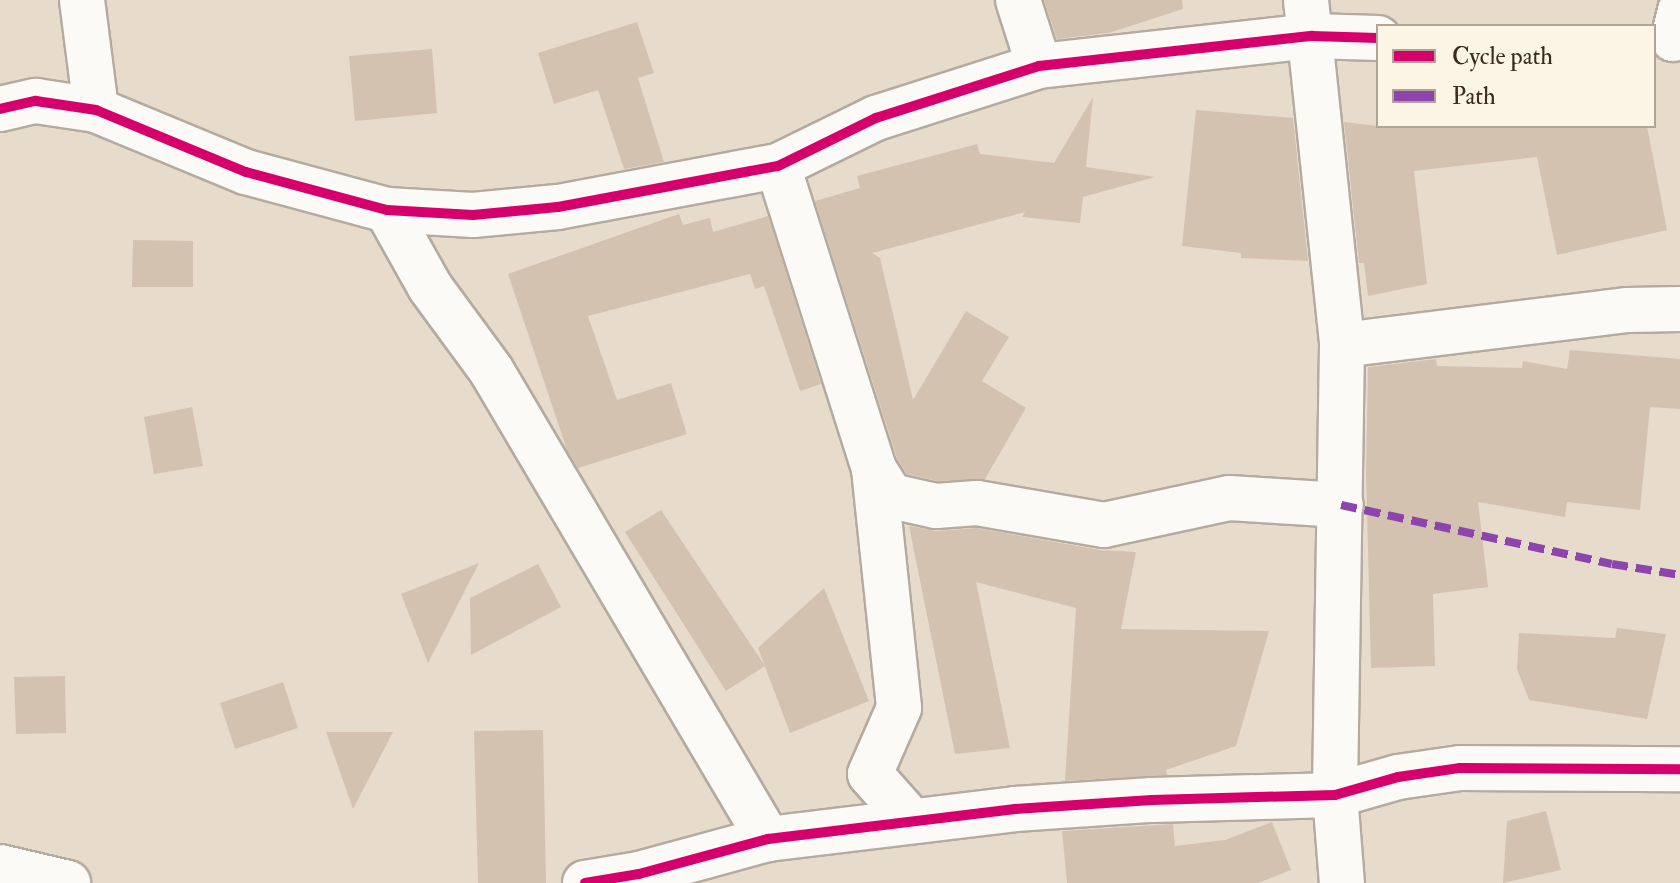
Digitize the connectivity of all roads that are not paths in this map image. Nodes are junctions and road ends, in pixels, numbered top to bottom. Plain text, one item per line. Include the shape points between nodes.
1 (82, 0) edge
2 (1018, 0) edge
3 (1309, 18) edge
4 (1376, 37) edge
5 (1039, 66) junction
6 (0, 109) edge
7 (96, 110) junction
8 (778, 166) junction
9 (387, 210) junction
10 (1680, 309) edge
11 (1342, 345) junction
12 (874, 469) junction
13 (1341, 505) junction
14 (1680, 769) edge
15 (1335, 795) junction
16 (911, 820) junction
17 (768, 839) junction
18 (0, 867) edge
19 (68, 883) edge
20 (585, 883) edge
21 (1342, 883) edge

1 - 7 street
2 - 5 street
3 - 4 street
3 - 5 street
3 - 11 street
5 - 8 street via 876,118
6 - 7 street via 36,101
7 - 9 street via 246,172
8 - 9 street via 558,207 473,215
8 - 12 street
9 - 17 street via 430,287 499,383
10 - 11 street via 1628,310
11 - 13 street
12 - 13 street via 891,496 906,500 936,506 977,503 1104,525 1229,498
12 - 16 street via 899,708 870,774
13 - 15 street
14 - 15 street via 1460,768 1398,777
15 - 16 street via 1152,800
15 - 21 street
16 - 17 street
17 - 20 street
18 - 19 street

